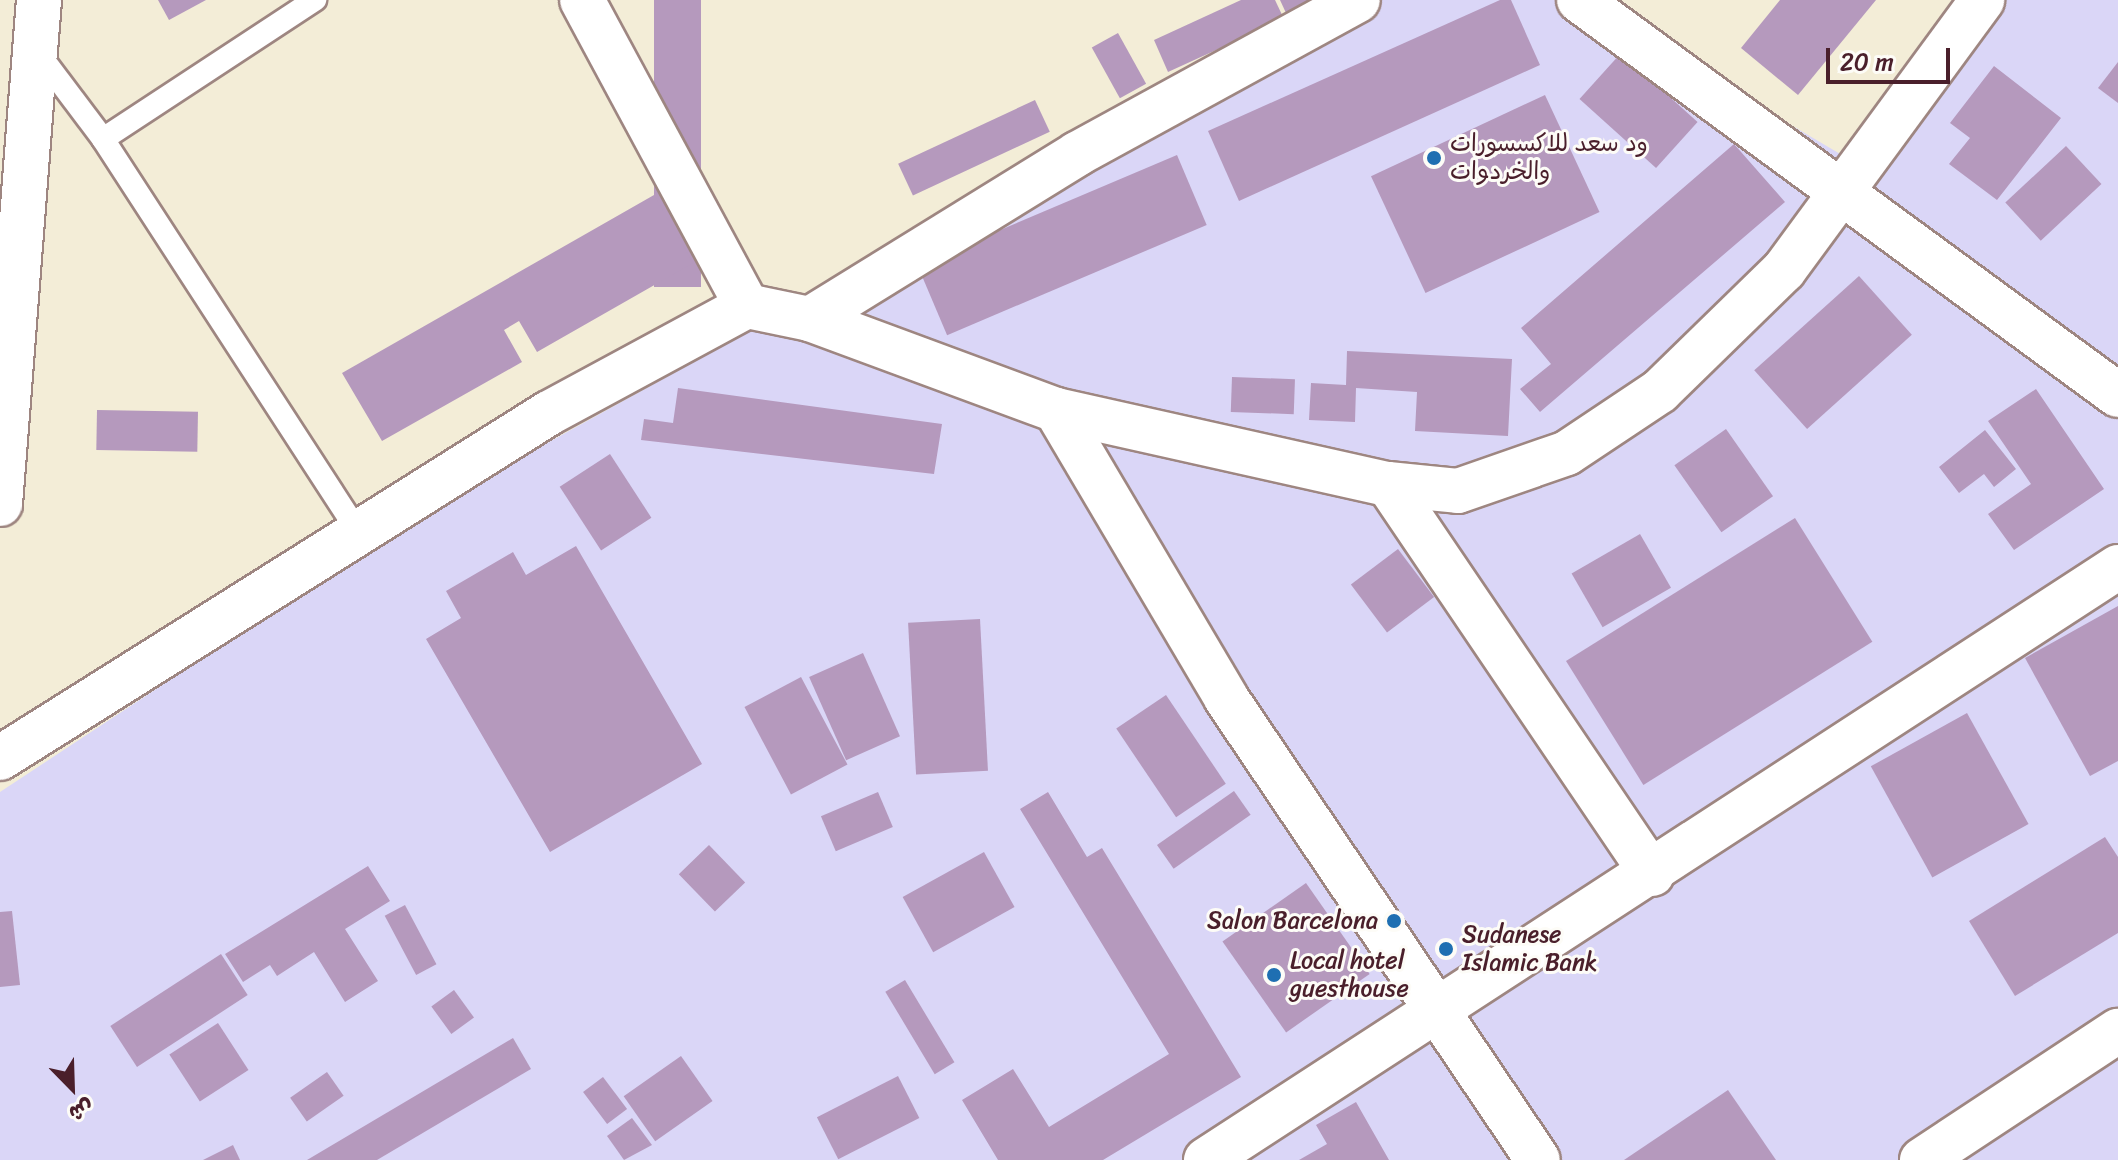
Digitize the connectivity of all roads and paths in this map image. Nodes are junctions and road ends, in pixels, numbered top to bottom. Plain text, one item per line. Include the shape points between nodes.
1 (39, 0) edge
2 (315, 0) edge
3 (582, 0) edge
4 (1358, 0) edge
5 (1579, 0) edge
6 (1982, 0) edge
7 (38, 53) junction
8 (103, 139) junction
9 (1841, 193) junction
10 (747, 306) junction
11 (810, 319) junction
12 (2118, 395) edge
13 (1056, 410) junction
14 (1388, 484) junction
15 (0, 504) edge
16 (357, 530) junction
17 (2118, 567) edge
18 (0, 758) edge
19 (1652, 874) junction
20 (1438, 1011) junction
21 (2118, 1031) edge
22 (1206, 1160) edge
23 (1538, 1160) edge
24 (1922, 1160) edge

1 - 7 street
2 - 8 lane
3 - 10 street
4 - 11 street via 1077,154
5 - 9 street
6 - 9 street
7 - 8 lane
7 - 15 street
8 - 16 lane
9 - 12 street
9 - 14 street via 1784,270 1660,391 1567,453 1458,491
10 - 11 street
10 - 16 street via 549,413
11 - 13 street
13 - 14 street
13 - 20 street via 1226,698
14 - 19 street
16 - 18 street
17 - 19 street
19 - 20 street
20 - 22 street
20 - 23 street
21 - 24 street

